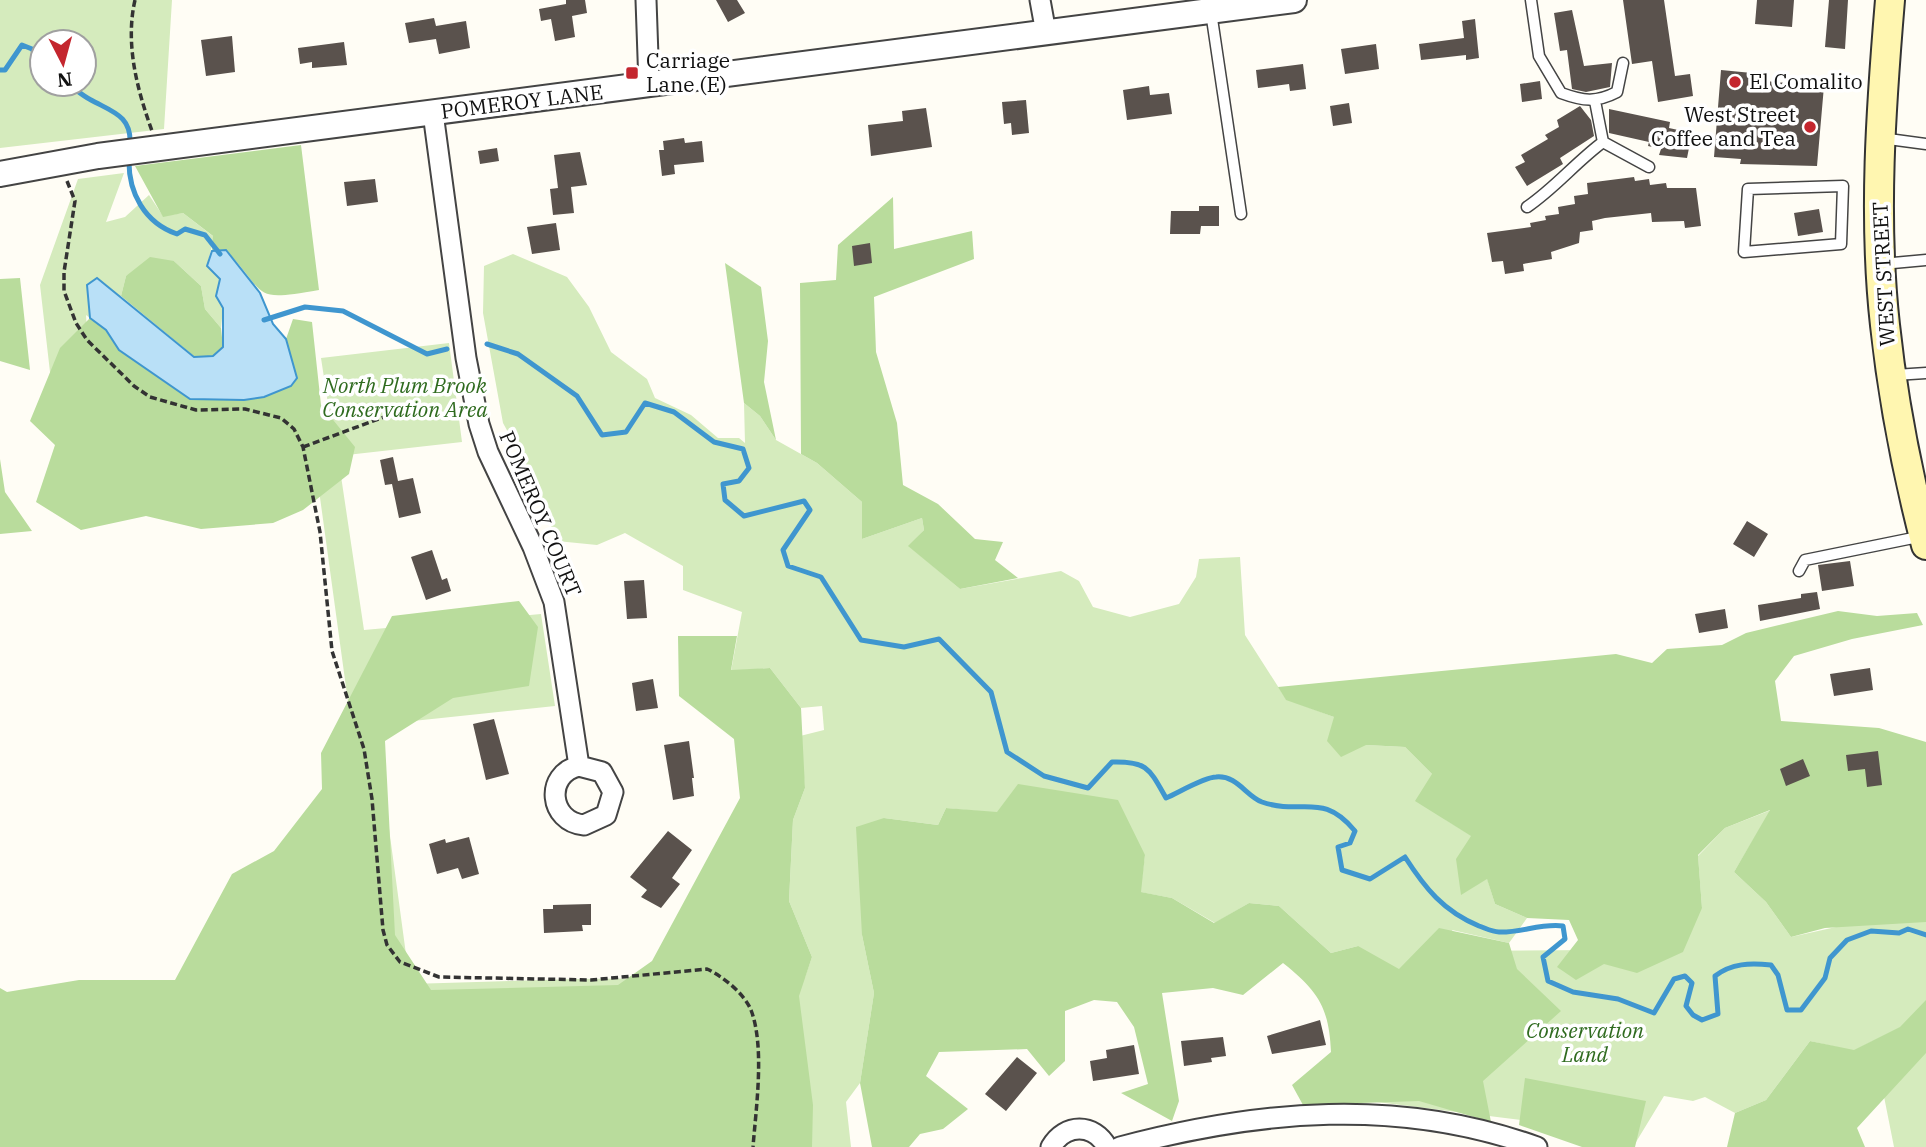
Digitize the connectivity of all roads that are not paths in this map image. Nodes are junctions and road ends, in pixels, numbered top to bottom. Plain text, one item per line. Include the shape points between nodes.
1 (646, 0) edge
2 (1040, 0) edge
3 (1294, 0) edge
4 (1531, 0) edge
5 (1890, 0) edge
6 (1211, 11) junction
7 (1046, 33) junction
8 (1623, 63) dead end
9 (649, 85) junction
10 (1595, 100) junction
11 (433, 113) junction
12 (1881, 138) junction
13 (1603, 142) junction
14 (1926, 144) edge
15 (1649, 167) dead end
16 (0, 174) edge
17 (1843, 186) joint
18 (1527, 207) dead end
19 (1241, 214) dead end
20 (1926, 260) edge
21 (1881, 264) junction
22 (1926, 373) edge
23 (1891, 376) junction
24 (1925, 541) edge
25 (1799, 571) dead end
26 (579, 766) dead end
27 (1051, 1147) edge
28 (1107, 1147) edge
29 (1120, 1147) edge
30 (1537, 1147) edge

1 - 9 street
2 - 7 street
3 - 6 street, POMEROY LANE
4 - 10 lane via 1539,56 1549,77 1561,93
5 - 12 main road, WEST STREET
6 - 7 street, POMEROY LANE
6 - 19 lane
7 - 9 street, POMEROY LANE
8 - 10 lane via 1617,92
9 - 11 street, POMEROY LANE
10 - 13 lane
11 - 16 street, POMEROY LANE
11 - 26 street, POMEROY COURT via 476,414 554,602
12 - 14 lane
12 - 21 main road, WEST STREET
13 - 15 lane
13 - 18 lane
17 - 17 lane via 1841,244 1744,251 1748,190
20 - 21 lane
21 - 23 main road, WEST STREET
22 - 23 lane
23 - 24 main road, WEST STREET
24 - 25 lane via 1805,560
27 - 28 street via 1060,1135 1078,1129 1097,1134
29 - 30 street via 1230,1122 1338,1112 1438,1122

